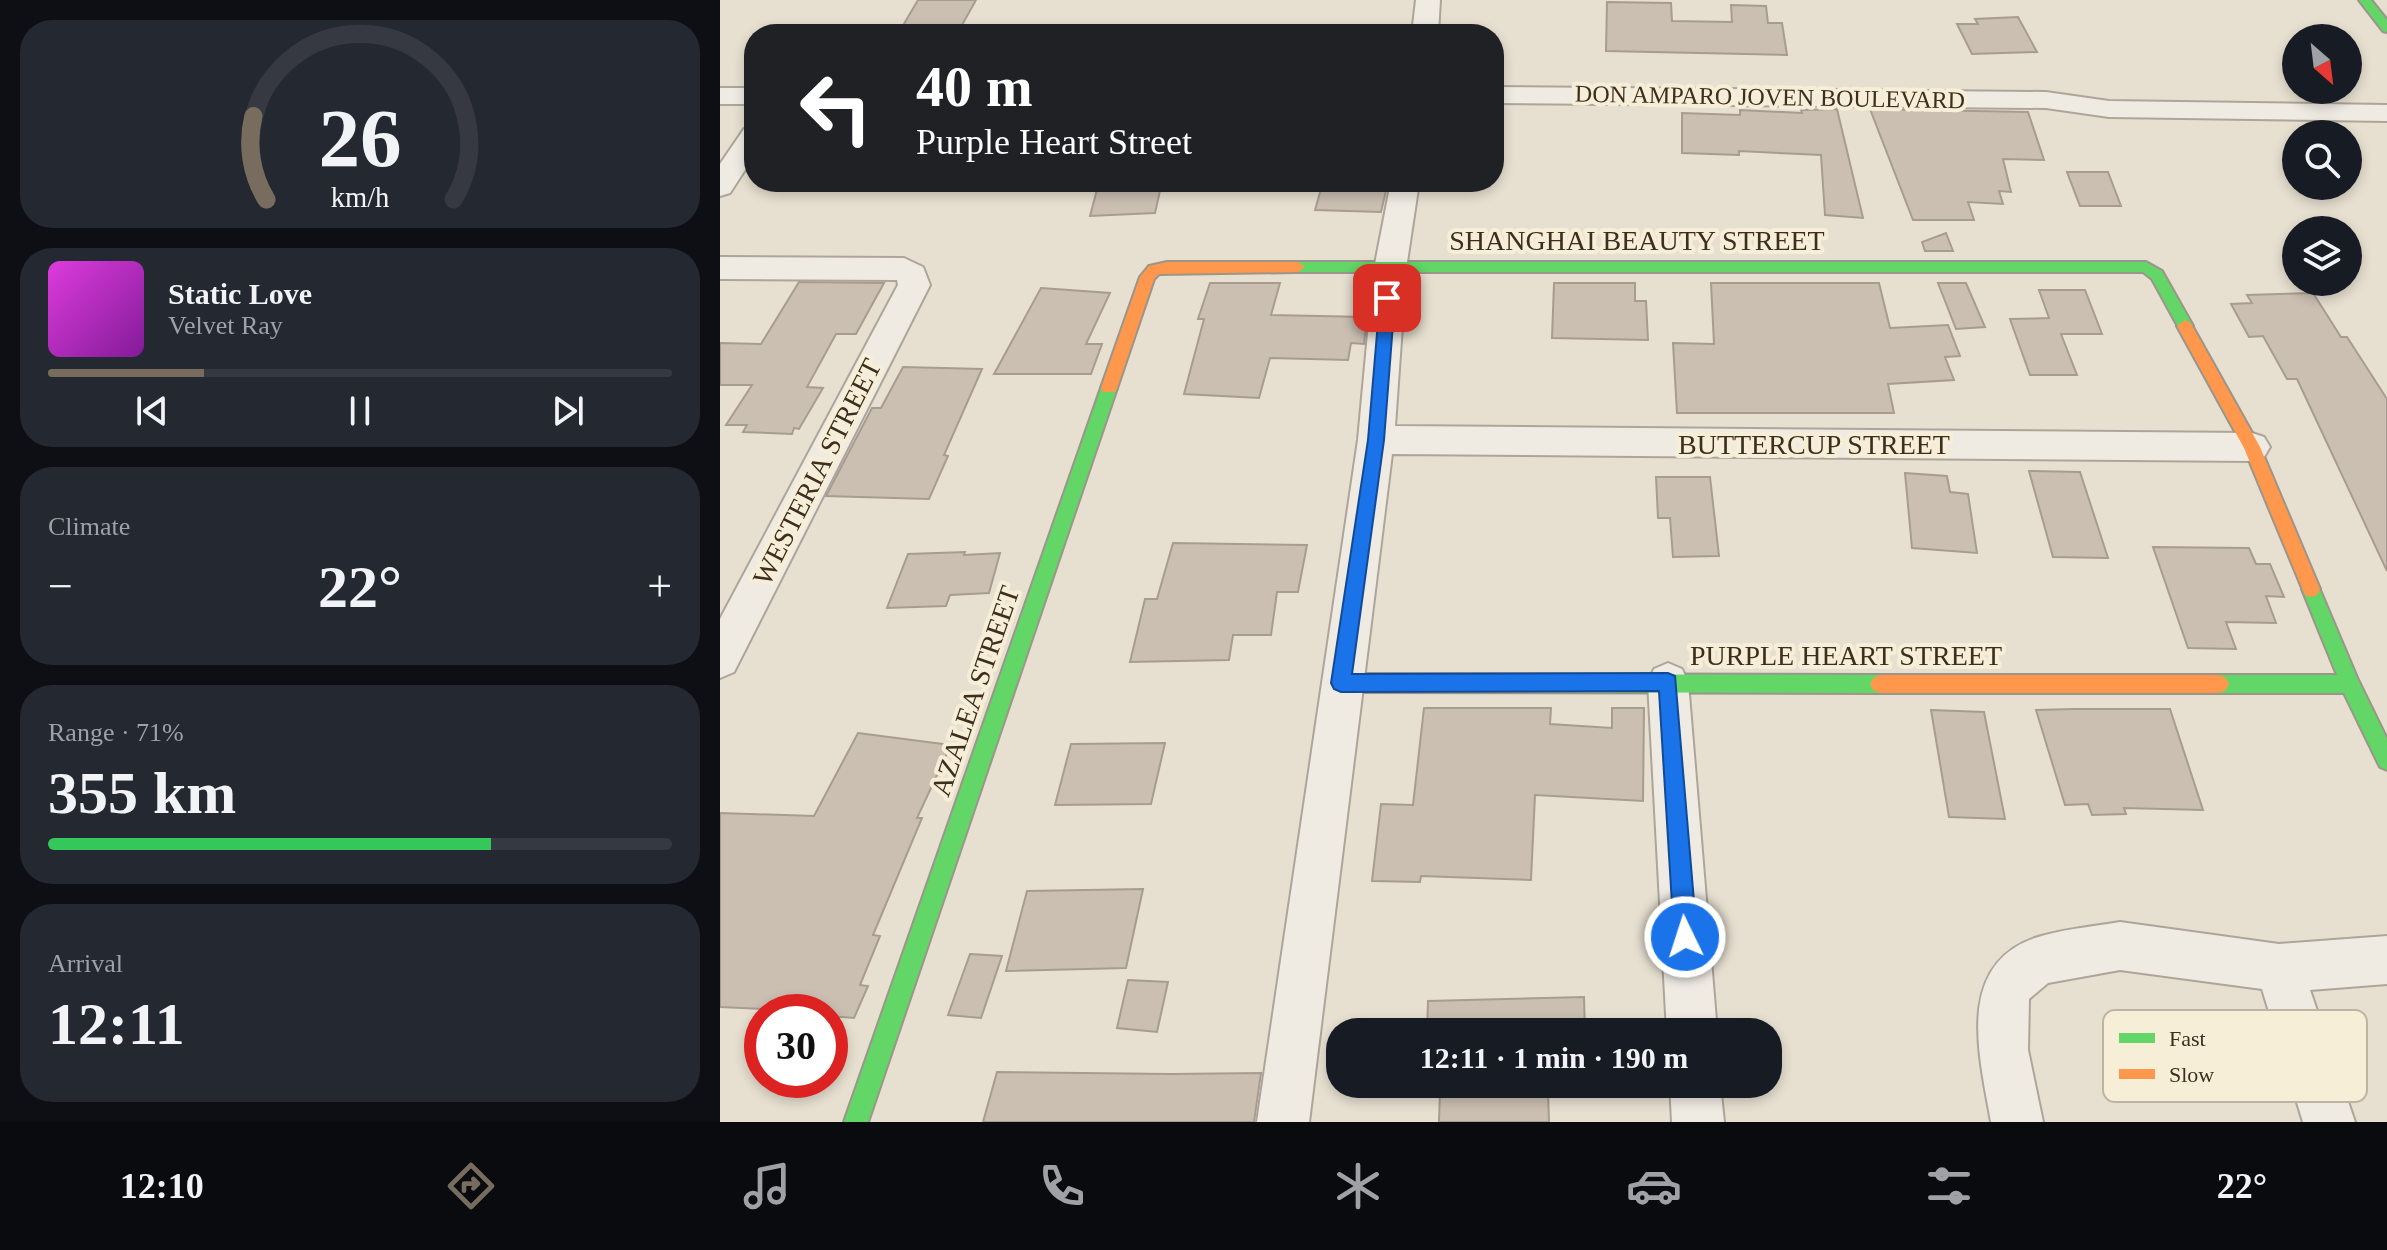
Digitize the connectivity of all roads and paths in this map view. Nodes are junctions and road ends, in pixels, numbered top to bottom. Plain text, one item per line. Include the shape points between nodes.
1 (1428, 0) edge
2 (2365, 0) edge
3 (1426, 24) edge
4 (2387, 28) edge
5 (2387, 88) edge
6 (1504, 95) edge
7 (720, 96) edge
8 (744, 96) edge
9 (2282, 97) edge
10 (2362, 97) edge
11 (2359, 104) edge
12 (2387, 113) edge
13 (744, 150) edge
14 (720, 186) edge
15 (1403, 192) edge
16 (720, 268) edge
17 (1390, 269) junction
18 (1147, 277) joint
19 (1376, 440) junction
20 (2252, 447) junction
21 (720, 659) edge
22 (1668, 682) junction
23 (1341, 683) junction
24 (2350, 684) junction
25 (2387, 760) edge
26 (2387, 960) edge
27 (2279, 968) junction
28 (2293, 1010) edge
29 (1691, 1018) edge
30 (1696, 1098) edge
31 (2323, 1102) edge
32 (856, 1122) edge
33 (1283, 1122) edge
34 (1698, 1122) edge
35 (2017, 1122) edge
36 (2329, 1122) edge

1 - 3 street
2 - 4 street
5 - 10 street, DON AMPARO JOVEN BOULEVARD
6 - 9 street, DON AMPARO JOVEN BOULEVARD via 2046,100 2109,109
7 - 8 street
11 - 12 street, DON AMPARO JOVEN BOULEVARD
13 - 14 street
15 - 17 street
16 - 21 street, WESTERIA STREET via 904,269 914,285
17 - 18 street, SHANGHAI BEAUTY STREET via 1167,267
17 - 19 street
17 - 20 street, SHANGHAI BEAUTY STREET via 2146,267 2157,275
18 - 32 street, AZALEA STREET
19 - 20 street, BUTTERCUP STREET
19 - 23 street
20 - 24 street
22 - 23 street, PURPLE HEART STREET
22 - 24 street, PURPLE HEART STREET
22 - 29 street
23 - 33 street
24 - 25 street
26 - 27 street
27 - 28 street
27 - 35 street via 2120,946 2037,961 2005,988 2003,1050
30 - 34 street
31 - 36 street

